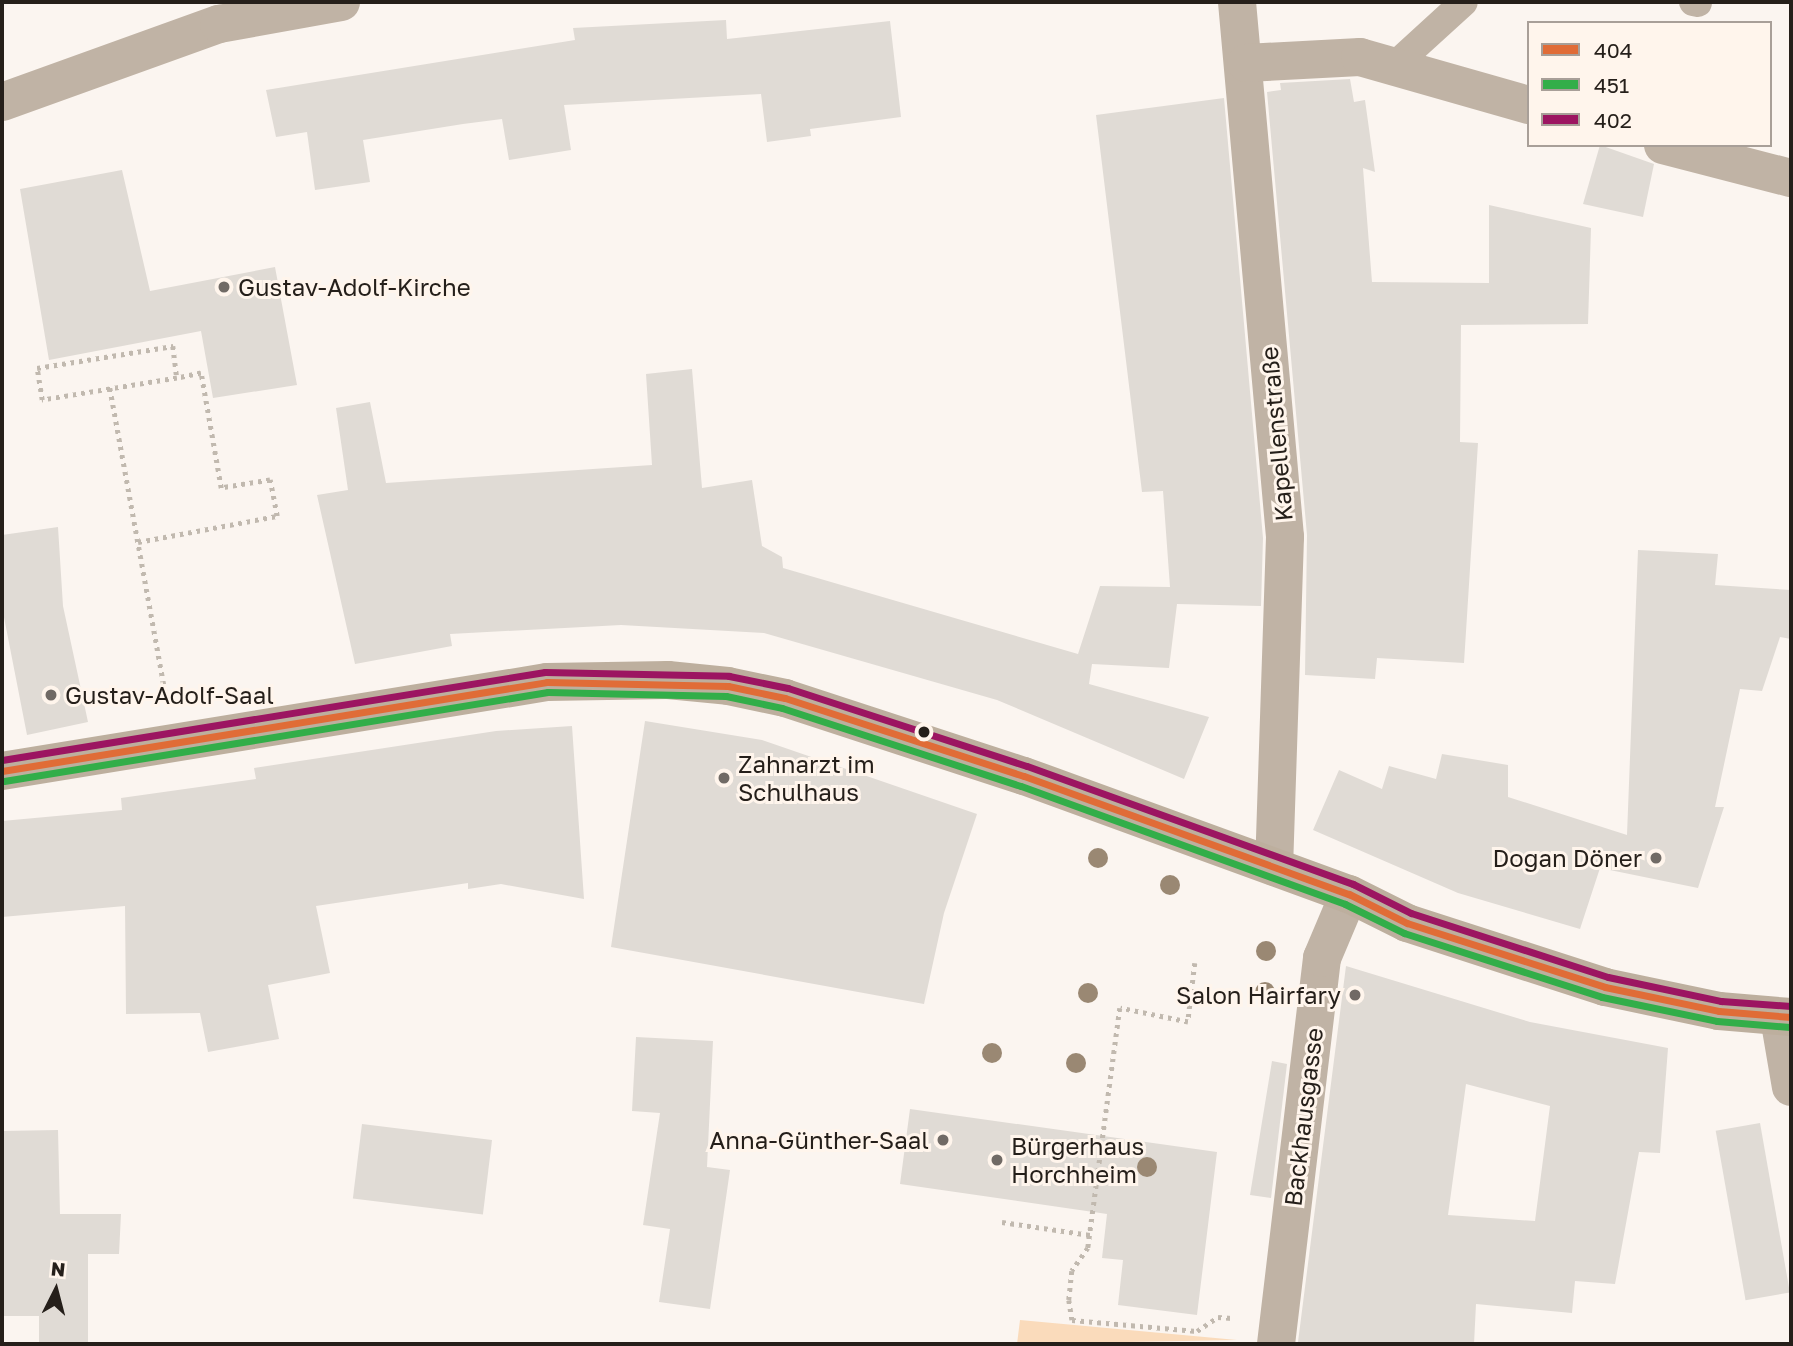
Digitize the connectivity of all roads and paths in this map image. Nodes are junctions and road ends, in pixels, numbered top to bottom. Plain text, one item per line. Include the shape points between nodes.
1 (341, 2) edge
2 (1237, 2) edge
3 (1464, 2) edge
4 (1246, 64) junction
5 (1395, 65) junction
6 (2, 102) edge
7 (1527, 104) edge
8 (1671, 147) edge
9 (1791, 178) edge
10 (103, 349) dead end
11 (104, 356) junction
12 (177, 378) junction
13 (110, 388) junction
14 (138, 542) junction
15 (166, 693) dead end
16 (2, 771) edge
17 (1274, 867) junction
18 (1349, 894) junction
19 (1195, 963) dead end
20 (1785, 1017) edge
21 (1791, 1087) edge
22 (1002, 1222) dead end
23 (1090, 1234) junction
24 (1277, 1334) edge

1 - 6 street via 219,24
2 - 4 street, Kapellenstraße
3 - 5 lane
4 - 5 street via 1360,57
4 - 17 street, Kapellenstraße via 1285,537
5 - 7 street
8 - 9 street
10 - 11 path
11 - 12 path via 173,346
11 - 13 path via 37,368 42,400
12 - 13 path
12 - 14 path via 201,373 221,488 270,480 277,516
13 - 14 path
14 - 15 path
16 - 17 main road via 547,682 668,680 786,698
17 - 18 main road
18 - 20 main road via 1407,923 1605,987
18 - 24 street, Backhausgasse via 1322,958
19 - 23 path via 1188,1022 1120,1008
20 - 21 street
22 - 23 path
23 - 24 path via 1072,1271 1072,1320 1197,1331 1218,1317

